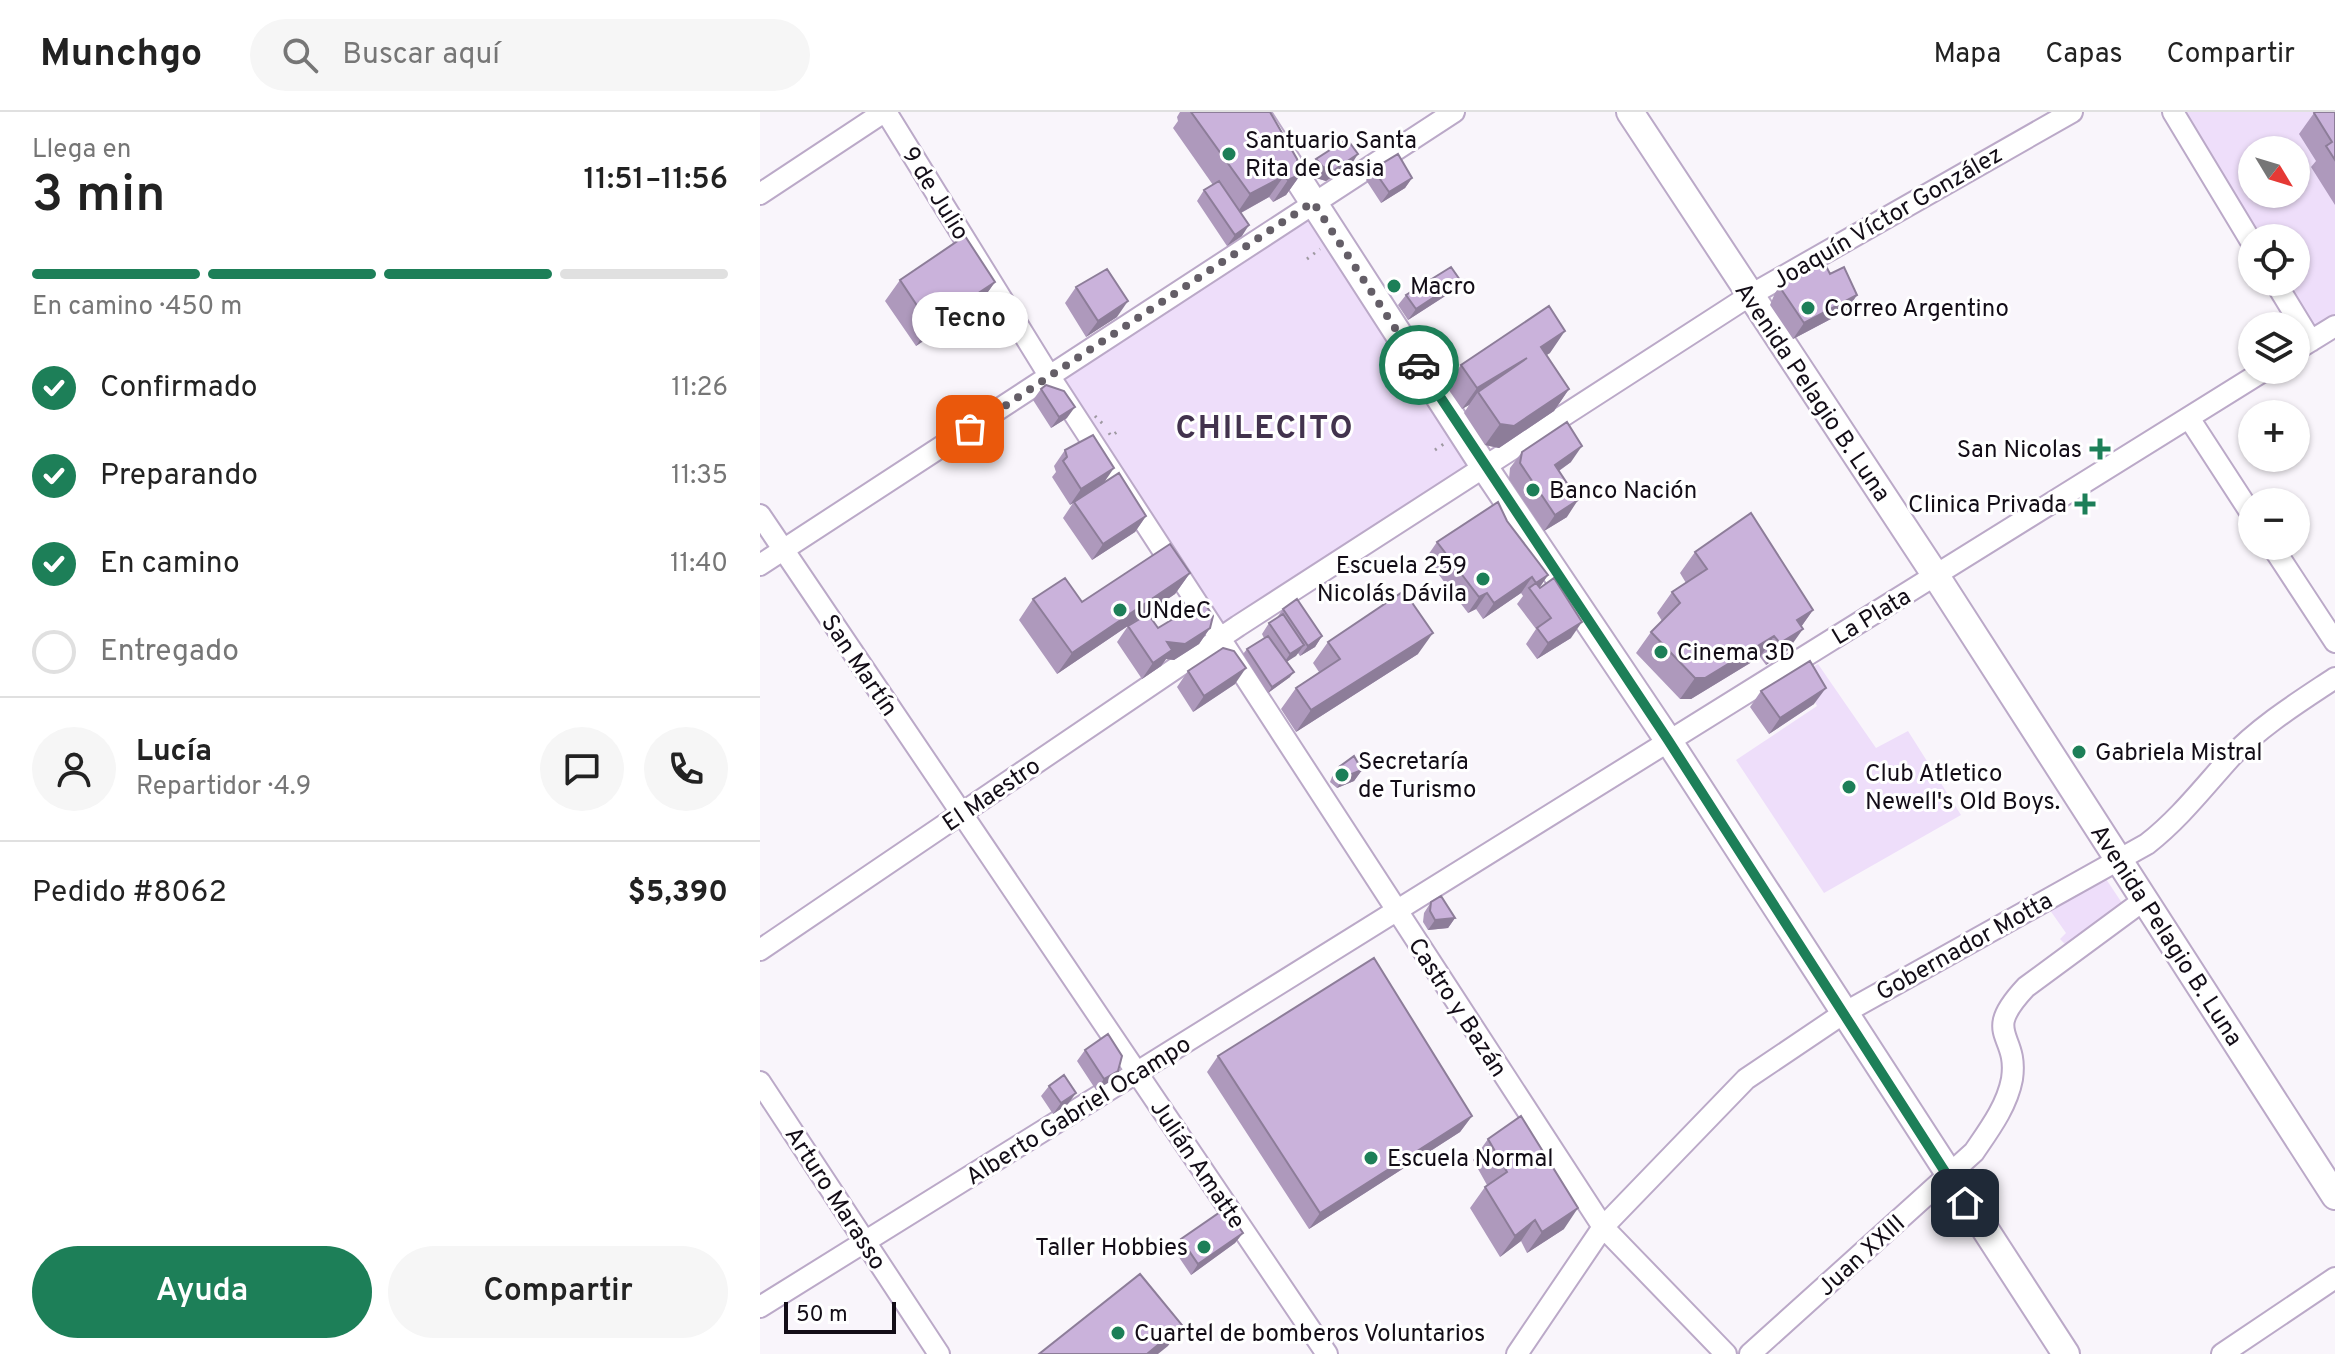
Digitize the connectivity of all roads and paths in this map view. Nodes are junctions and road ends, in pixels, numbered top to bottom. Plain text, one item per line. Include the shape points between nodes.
1 (885, 112) edge
2 (1255, 112) edge
3 (1454, 112) edge
4 (1630, 112) edge
5 (2072, 112) edge
6 (2173, 112) edge
7 (760, 194) edge
8 (1313, 202) junction
9 (2241, 224) edge
10 (1749, 296) junction
11 (2335, 326) edge
12 (2310, 342) edge
13 (1050, 377) junction
14 (2243, 384) edge
15 (2189, 418) junction
16 (1485, 468) junction
17 (2238, 493) edge
18 (760, 515) edge
19 (783, 549) junction
20 (2281, 560) edge
21 (760, 565) edge
22 (1936, 576) junction
23 (1238, 626) junction
24 (1221, 638) junction
25 (2335, 642) edge
26 (1251, 646) edge
27 (1264, 667) edge
28 (2335, 678) edge
29 (1247, 680) junction
30 (1668, 740) junction
31 (960, 815) junction
32 (2118, 861) junction
33 (2144, 900) junction
34 (1396, 912) junction
35 (760, 950) edge
36 (1844, 1013) junction
37 (1137, 1074) junction
38 (760, 1082) edge
39 (1949, 1178) junction
40 (2335, 1196) edge
41 (1603, 1227) junction
42 (865, 1242) junction
43 (2335, 1278) edge
44 (760, 1307) edge
45 (939, 1354) edge
46 (1327, 1354) edge
47 (1517, 1354) edge
48 (1726, 1354) edge
49 (1750, 1354) edge
50 (2066, 1354) edge
51 (2222, 1354) edge

1 - 7 street
1 - 13 street, 9 de Julio
2 - 8 main road
3 - 8 street
4 - 10 main road, Avenida Pelagio B. Luna
5 - 10 street, Joaquín Víctor González
6 - 9 street
8 - 13 street
8 - 16 main road
10 - 16 street, Joaquín Víctor González
10 - 22 main road, Avenida Pelagio B. Luna
11 - 12 street
13 - 19 street
13 - 24 street, 9 de Julio
14 - 15 street, La Plata
15 - 17 street
15 - 22 street, La Plata
16 - 23 street, Joaquín Víctor González
16 - 30 main road
18 - 19 street, San Martín
19 - 21 street
19 - 31 street, San Martín
20 - 25 street
22 - 30 street, La Plata
22 - 32 main road, Avenida Pelagio B. Luna
23 - 24 street, Joaquín Víctor González
23 - 26 street
24 - 29 street, Castro y Bazán
24 - 31 street, El Maestro
27 - 29 street
28 - 32 street, Gobernador Motta via 2263,729 2167,828
29 - 34 street, Castro y Bazán
30 - 34 street, La Plata
30 - 36 main road
31 - 35 street, El Maestro
31 - 37 street, Julián Amatte
32 - 33 main road, Avenida Pelagio B. Luna
32 - 36 street, Gobernador Motta
33 - 39 street, Juan XXIII via 2010,1004 2001,1027 2012,1062 2009,1089 1981,1143
33 - 40 main road, Avenida Pelagio B. Luna
34 - 37 street, Alberto Gabriel Ocampo
34 - 41 street, Castro y Bazán
36 - 39 main road
36 - 41 street, Gobernador Motta via 1730,1093
37 - 42 street, Alberto Gabriel Ocampo
37 - 46 street, Julián Amatte
38 - 42 street, Arturo Marasso
39 - 49 street, Juan XXIII
39 - 50 main road
41 - 47 street, Gobernador Motta
41 - 48 street, Castro y Bazán
42 - 44 street, Alberto Gabriel Ocampo
42 - 45 street, Arturo Marasso
43 - 51 street

